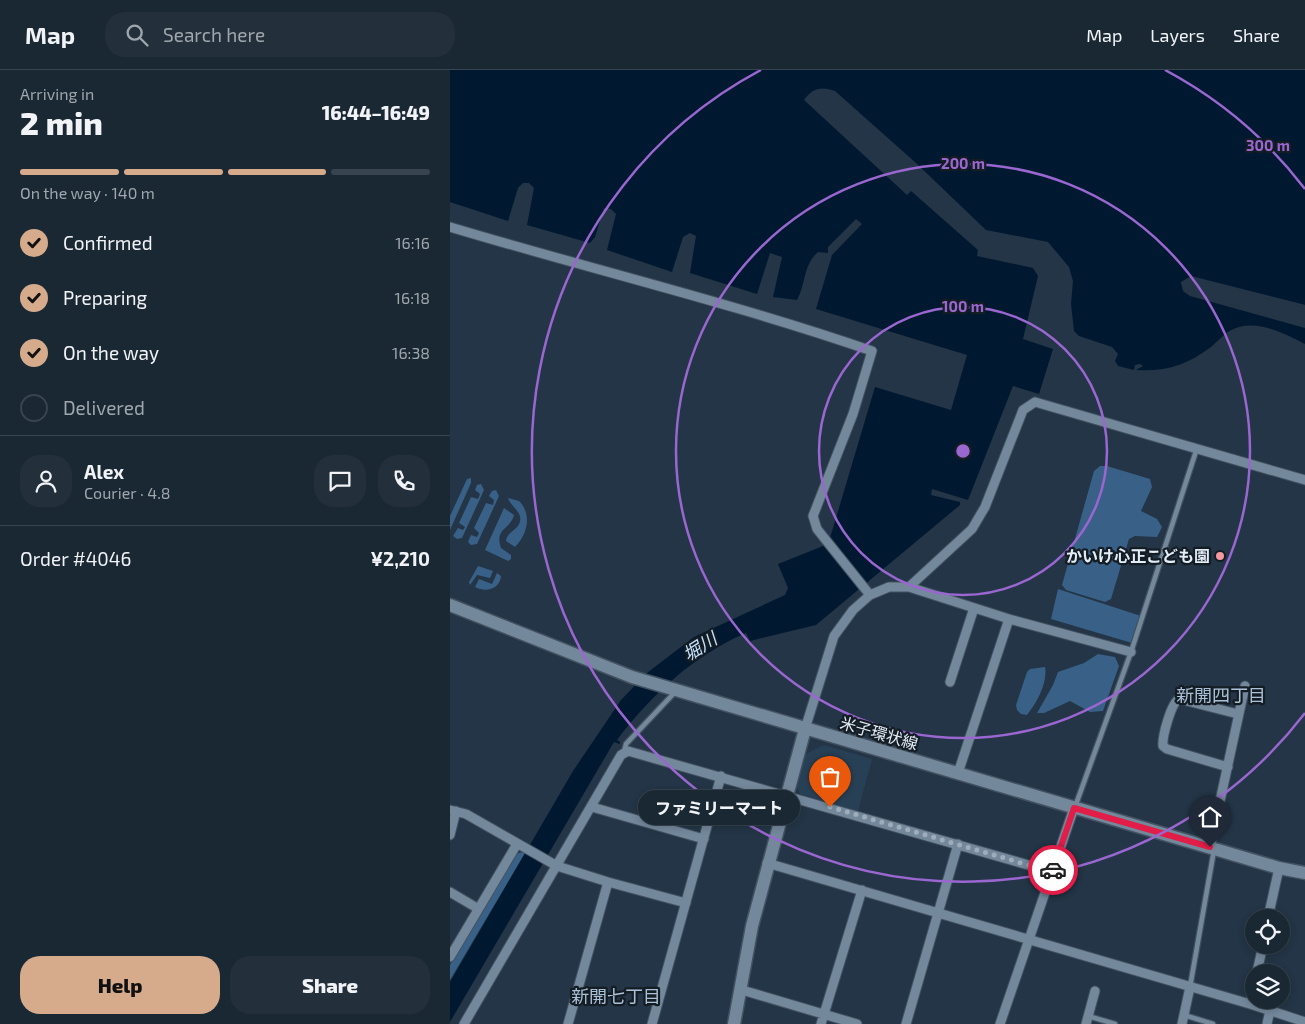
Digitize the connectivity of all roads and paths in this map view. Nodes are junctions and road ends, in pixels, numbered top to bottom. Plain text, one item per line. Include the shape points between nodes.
1 (450, 228) edge
2 (1198, 448) junction
3 (1305, 480) edge
4 (909, 587) junction
5 (867, 591) junction
6 (450, 605) edge
7 (974, 608) junction
8 (1009, 619) junction
9 (1131, 652) junction
10 (950, 682) dead end
11 (1245, 686) dead end
12 (677, 689) junction
13 (1238, 714) junction
14 (805, 728) junction
15 (624, 752) junction
16 (1228, 767) junction
17 (958, 772) junction
18 (721, 776) junction
19 (786, 795) junction
20 (592, 807) junction
21 (1074, 808) junction
22 (453, 811) edge
23 (450, 835) edge
24 (704, 839) junction
25 (517, 844) junction
26 (958, 844) junction
27 (1212, 848) junction
28 (767, 863) junction
29 (557, 866) junction
30 (1278, 868) junction
31 (1052, 872) junction
32 (1305, 873) edge
33 (608, 882) junction
34 (862, 890) junction
35 (450, 892) edge
36 (686, 903) junction
37 (477, 908) junction
38 (1270, 909) edge
39 (939, 913) junction
40 (1028, 939) junction
41 (450, 957) edge
42 (1190, 987) junction
43 (742, 990) junction
44 (1095, 990) dead end
45 (1245, 1003) edge
46 (1267, 1009) edge
47 (1270, 1010) junction
48 (824, 1014) junction
49 (1087, 1020) edge
50 (1182, 1020) edge
51 (1305, 1022) edge
52 (464, 1024) edge
53 (568, 1024) edge
54 (652, 1024) edge
55 (734, 1024) edge
56 (822, 1024) edge
57 (857, 1024) edge
58 (906, 1024) edge
59 (1000, 1024) edge
60 (1116, 1024) edge
61 (1213, 1024) edge
62 (1266, 1024) edge

1 - 5 street via 782,320 872,351 853,414 813,516 817,529
2 - 3 street
2 - 4 street via 1042,402 1029,404 1023,410 972,529
2 - 9 lane
4 - 5 street
4 - 7 street
5 - 14 street via 834,636
6 - 12 main road, 米子環状線 via 632,677
7 - 8 street
7 - 10 street
8 - 9 street
8 - 17 street
9 - 21 lane
11 - 13 street
12 - 14 main road, 米子環状線
12 - 15 lane via 626,744
13 - 16 street
13 - 16 street via 1179,699 1174,704 1163,739 1163,746 1167,749
14 - 17 main road, 米子環状線
14 - 19 main road
15 - 18 street via 633,750
15 - 20 street
16 - 27 street
17 - 21 main road, 米子環状線
18 - 19 street
18 - 24 street
19 - 26 street
19 - 28 main road
20 - 24 street
20 - 29 street
21 - 27 main road, 米子環状線
21 - 31 street
22 - 23 street
22 - 25 street via 466,814
24 - 36 street
25 - 29 street
25 - 37 street
26 - 31 street
26 - 39 street
27 - 30 main road, 米子環状線
27 - 42 lane
28 - 34 street
28 - 43 main road via 752,926
29 - 33 street
29 - 52 street
30 - 32 main road, 米子環状線
30 - 38 street
31 - 40 street
33 - 36 street
33 - 53 street
34 - 39 street
34 - 48 street
35 - 37 street
36 - 54 street
37 - 41 street
39 - 40 street
39 - 58 street
40 - 42 street
40 - 59 street
42 - 45 street
42 - 50 street
43 - 48 street
43 - 55 main road
44 - 49 street
46 - 47 street
47 - 51 street
47 - 62 street
48 - 56 street
48 - 57 street
49 - 60 lane
50 - 61 lane

